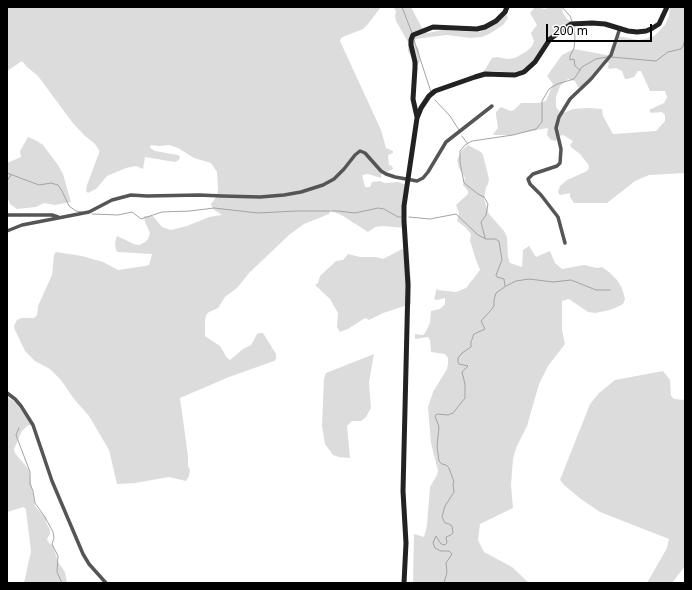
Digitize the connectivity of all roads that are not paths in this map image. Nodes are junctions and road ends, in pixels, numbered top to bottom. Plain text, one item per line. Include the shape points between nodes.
1 (507, 7) edge
2 (667, 7) edge
3 (620, 28) junction
4 (492, 106) dead end
5 (417, 118) junction
6 (409, 179) junction
7 (7, 215) edge
8 (59, 217) junction
9 (7, 231) edge
10 (565, 243) dead end
11 (7, 393) edge
12 (106, 583) edge
13 (404, 583) edge

1 - 5 main road via 496,21 485,27 433,27 413,35 411,45 415,68 412,99
2 - 3 main road via 658,24 651,29 637,32
3 - 5 main road via 605,24 571,24 550,39 527,70 515,75 483,74 438,90 423,103
3 - 10 street via 611,55 570,99 559,117 556,128 561,149 560,163 533,174 528,179 558,217
4 - 6 street via 444,144 426,175 416,181
5 - 6 main road
6 - 8 street via 386,174 360,151 334,179 301,192 260,197 131,195 112,200 89,212
6 - 13 main road via 404,206 408,285 403,491 406,543
7 - 8 street
8 - 9 street
11 - 12 street via 21,406 33,425 52,481 84,554 89,564

